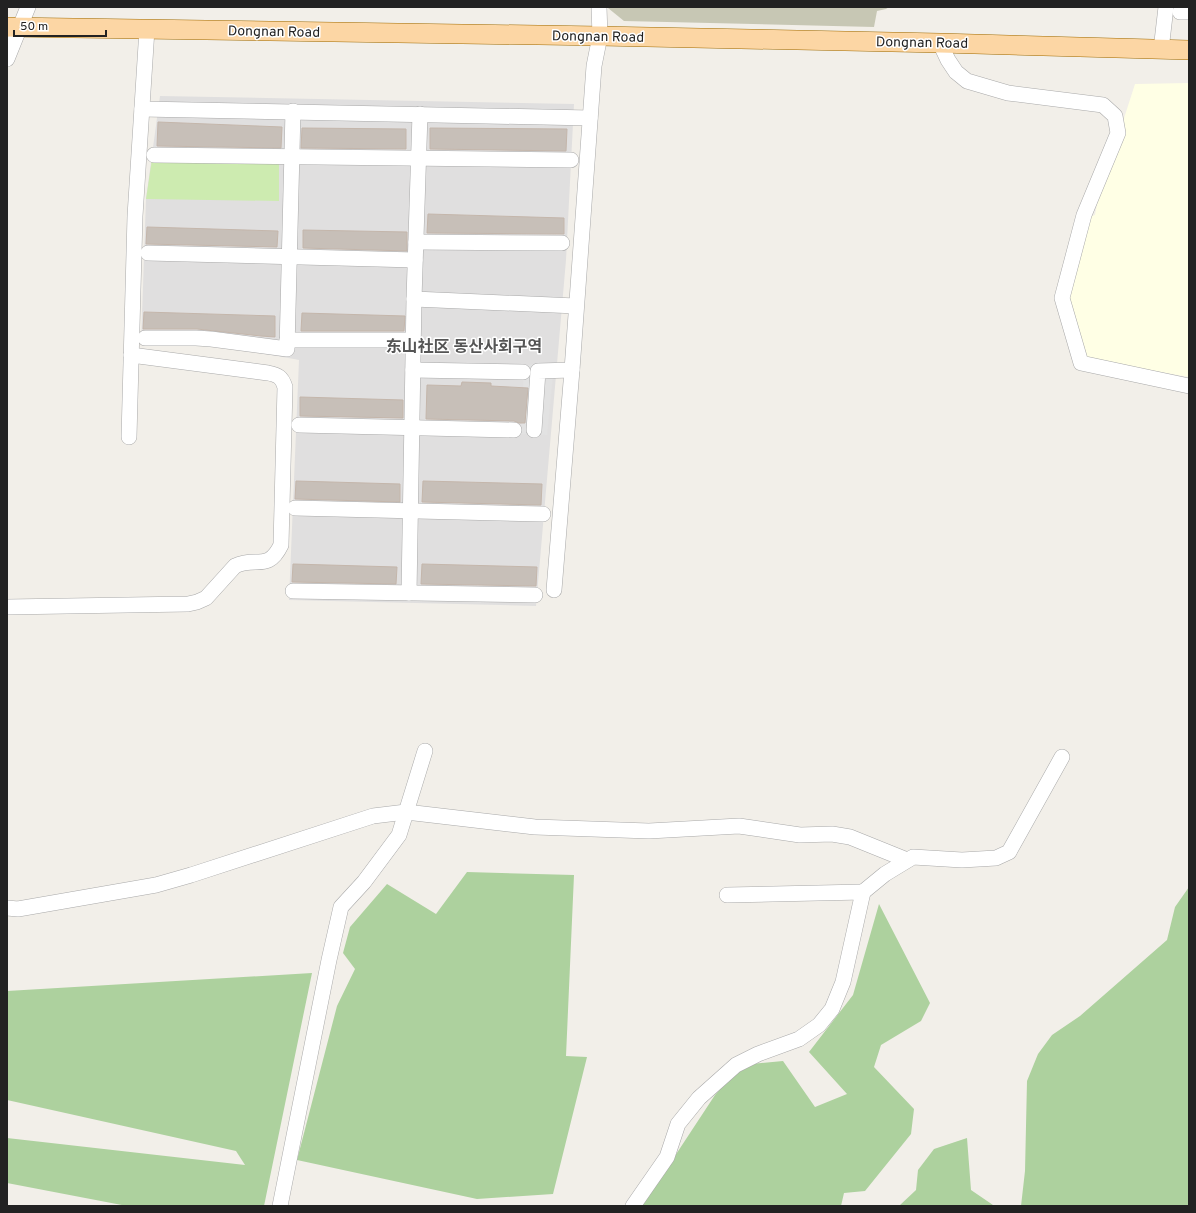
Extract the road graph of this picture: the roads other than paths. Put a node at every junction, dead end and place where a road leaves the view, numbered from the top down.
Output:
1 (28, 7) edge
2 (599, 7) edge
3 (1166, 7) edge
4 (14, 27) edge
5 (147, 29) junction
6 (600, 36) junction
7 (940, 43) junction
8 (1161, 50) junction
9 (1189, 50) edge
10 (7, 59) edge
11 (142, 109) junction
12 (294, 111) junction
13 (420, 114) junction
14 (590, 118) junction
15 (154, 155) dead end
16 (292, 157) junction
17 (418, 158) junction
18 (570, 160) dead end
19 (416, 242) junction
20 (562, 243) dead end
21 (148, 253) dead end
22 (290, 257) junction
23 (415, 260) junction
24 (414, 299) junction
25 (576, 306) junction
26 (145, 338) dead end
27 (287, 340) junction
28 (413, 340) junction
29 (131, 355) junction
30 (413, 370) junction
31 (572, 370) junction
32 (523, 372) dead end
33 (1189, 386) edge
34 (299, 425) dead end
35 (412, 428) junction
36 (514, 430) dead end
37 (534, 430) dead end
38 (129, 437) dead end
39 (296, 508) dead end
40 (410, 510) junction
41 (543, 514) dead end
42 (554, 590) dead end
43 (293, 591) dead end
44 (409, 593) junction
45 (535, 595) dead end
46 (7, 606) edge
47 (425, 751) dead end
48 (1062, 757) dead end
49 (406, 812) junction
50 (907, 860) junction
51 (863, 892) junction
52 (728, 895) dead end
53 (7, 908) edge
54 (280, 1206) edge
55 (633, 1206) edge

1 - 4 street
2 - 6 street
3 - 8 street
4 - 5 main road, Dongnan Road
4 - 10 street
5 - 6 main road, Dongnan Road
5 - 11 street
6 - 7 main road, Dongnan Road
6 - 14 street
7 - 8 main road, Dongnan Road
7 - 33 street
8 - 9 main road, Dongnan Road
11 - 12 street
11 - 29 street
12 - 13 street
12 - 16 street
13 - 14 street
13 - 17 street
14 - 25 street
15 - 16 street
16 - 17 street
16 - 22 street
17 - 18 street
17 - 19 street
19 - 20 street
19 - 23 street
21 - 22 street
22 - 23 street
22 - 27 street
23 - 24 street
24 - 25 street
24 - 28 street
25 - 31 street
26 - 27 street
27 - 28 street
28 - 30 street
29 - 38 street
29 - 46 street
30 - 32 street
30 - 35 street
31 - 37 street
31 - 42 street
34 - 35 street
35 - 36 street
35 - 40 street
39 - 40 street
40 - 41 street
40 - 44 street
43 - 44 street
44 - 45 street
47 - 49 street
48 - 50 street
49 - 50 street
49 - 53 street
49 - 54 street
50 - 51 street
51 - 52 street
51 - 55 street

